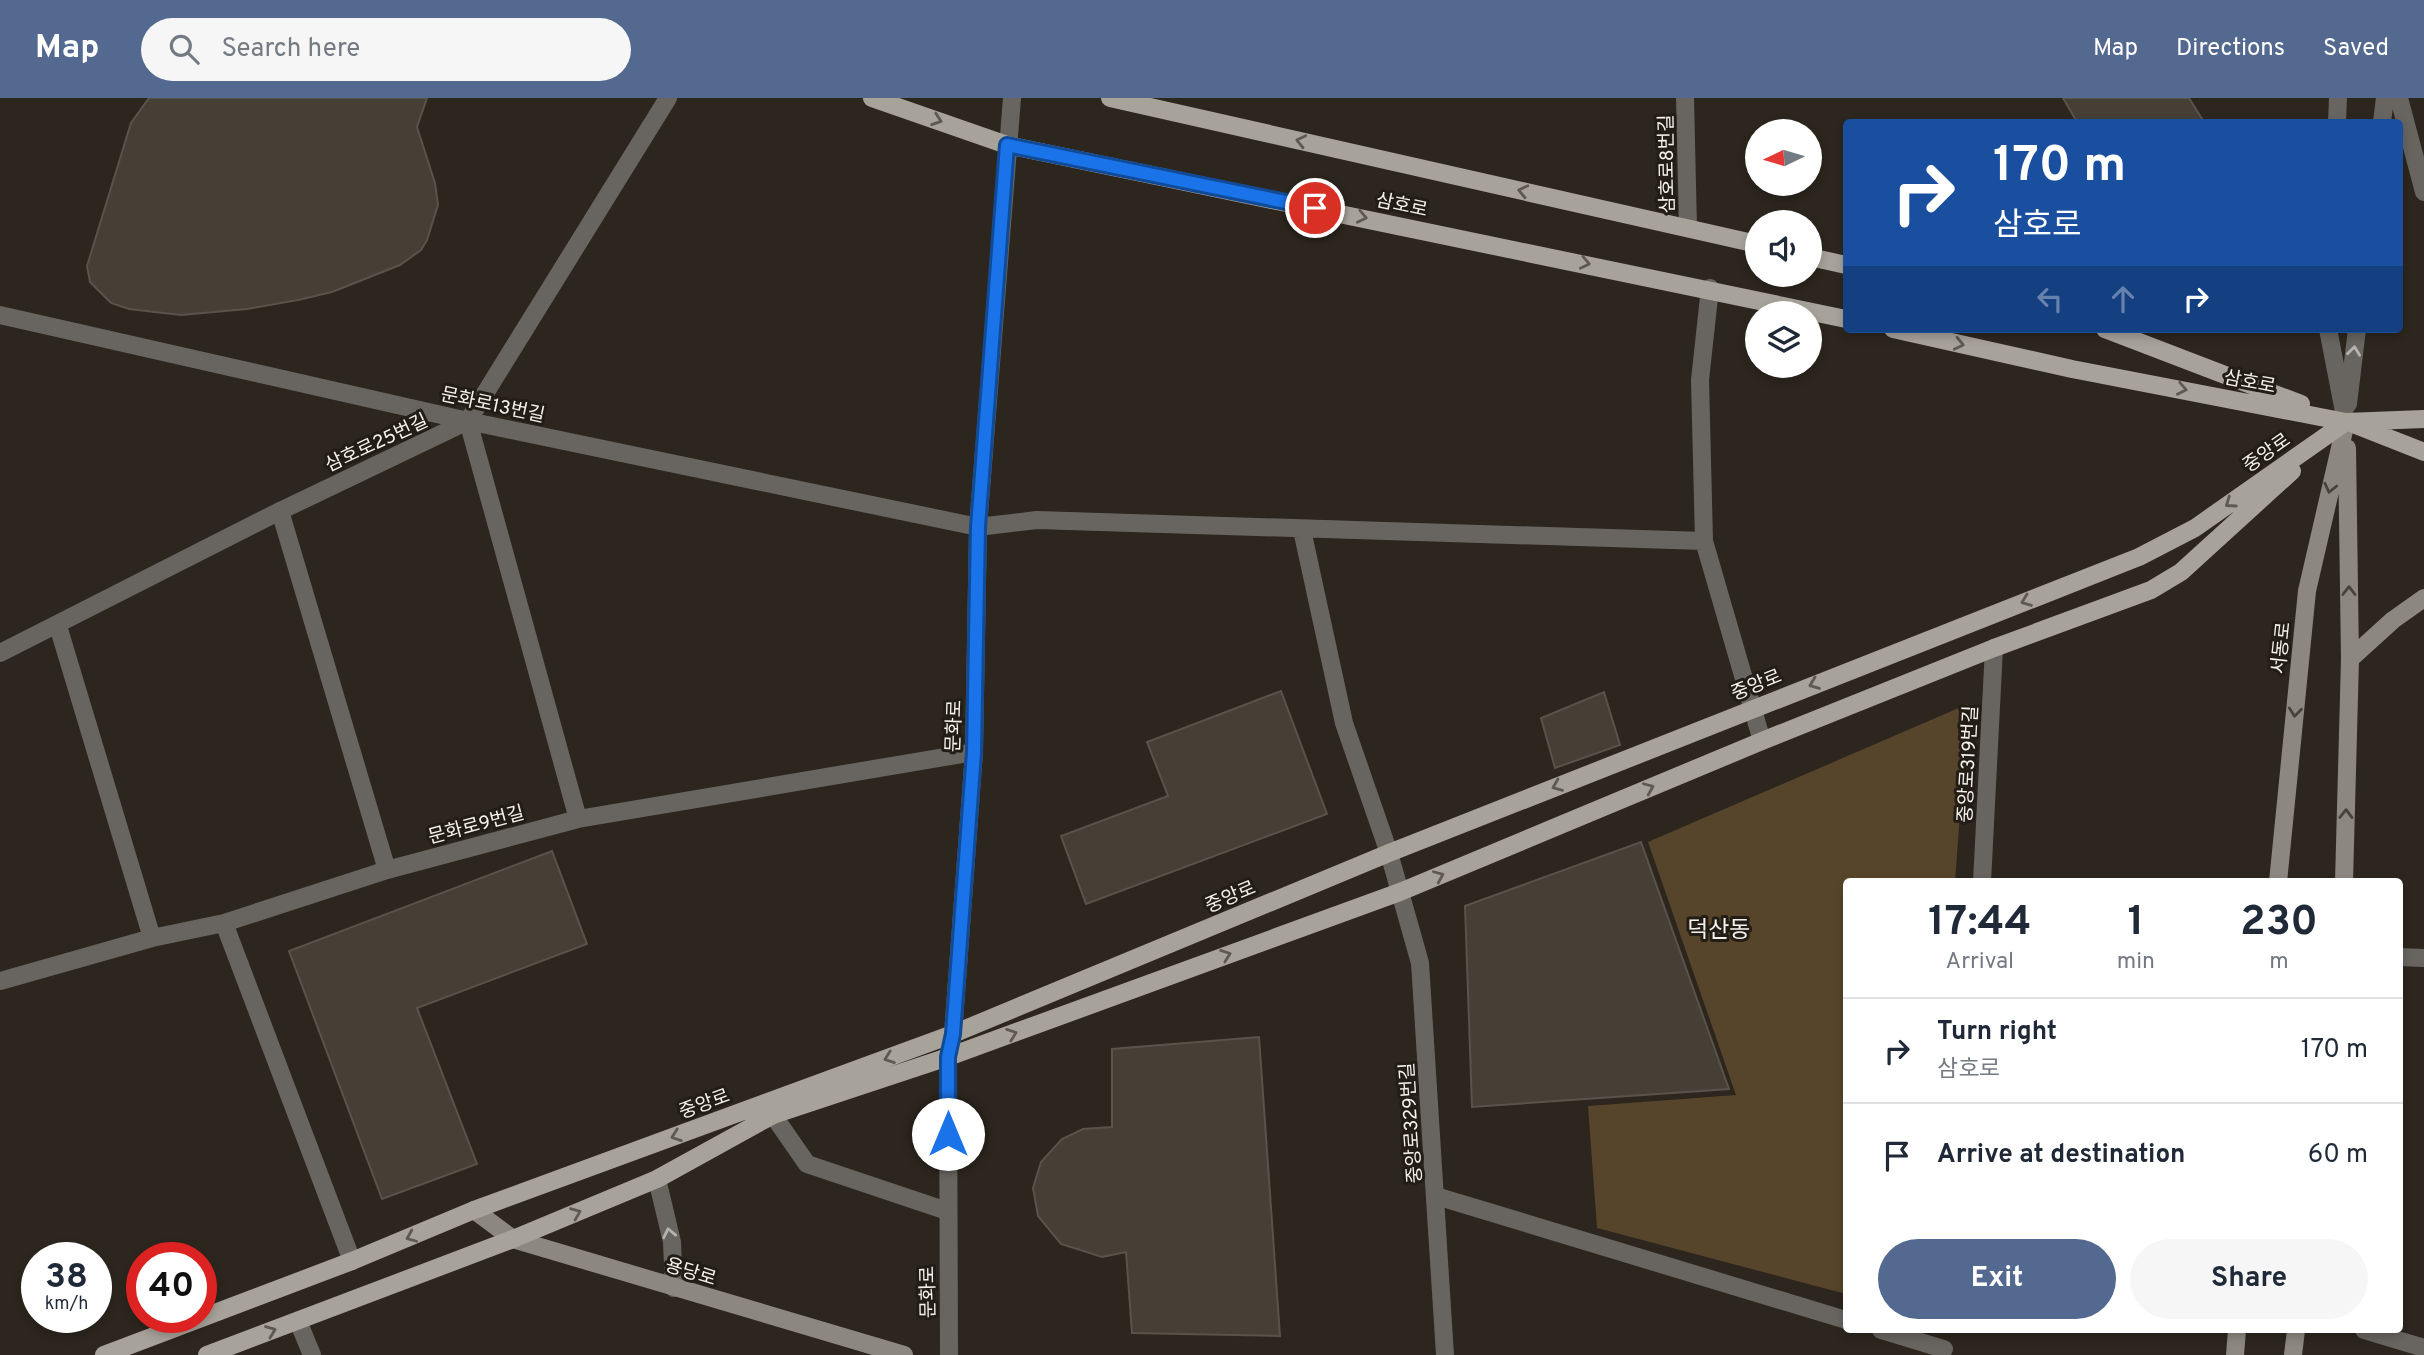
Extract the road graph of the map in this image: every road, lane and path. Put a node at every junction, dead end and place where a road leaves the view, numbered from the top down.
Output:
1 (668, 98) edge
2 (872, 98) edge
3 (1012, 98) edge
4 (1110, 98) edge
5 (1685, 98) edge
6 (2338, 98) edge
7 (2385, 98) edge
8 (2399, 98) edge
9 (2337, 119) edge
10 (2382, 119) edge
11 (1007, 145) junction
12 (2424, 192) edge
13 (1688, 228) junction
14 (1745, 241) edge
15 (1822, 260) edge
16 (1843, 264) edge
17 (1710, 288) junction
18 (0, 315) edge
19 (1843, 318) edge
20 (1911, 333) edge
21 (2115, 333) edge
22 (2329, 333) edge
23 (2357, 333) edge
24 (2424, 419) edge
25 (468, 421) junction
26 (2346, 422) junction
27 (2424, 452) edge
28 (280, 511) junction
29 (978, 527) junction
30 (1302, 530) junction
31 (1704, 541) junction
32 (2424, 598) edge
33 (58, 626) junction
34 (1994, 648) junction
35 (0, 653) edge
36 (2350, 659) junction
37 (1753, 708) junction
38 (1762, 741) junction
39 (974, 752) junction
40 (578, 818) junction
41 (1389, 853) junction
42 (387, 870) junction
43 (1982, 878) edge
44 (2278, 878) edge
45 (2344, 878) edge
46 (1400, 892) junction
47 (224, 923) junction
48 (152, 938) junction
49 (2403, 957) edge
50 (2424, 958) edge
51 (0, 981) edge
52 (953, 1034) junction
53 (948, 1057) junction
54 (773, 1115) junction
55 (657, 1180) junction
56 (1436, 1196) junction
57 (474, 1210) junction
58 (947, 1212) junction
59 (513, 1239) junction
60 (352, 1261) junction
61 (674, 1288) junction
62 (1843, 1319) edge
63 (298, 1321) junction
64 (1889, 1333) edge
65 (1945, 1333) edge
66 (2237, 1333) edge
67 (2296, 1333) edge
68 (2374, 1333) edge
69 (2424, 1348) edge
70 (1943, 1352) edge
71 (104, 1355) edge
72 (207, 1355) edge
73 (312, 1355) edge
74 (904, 1355) edge
75 (949, 1355) edge
76 (1445, 1355) edge
77 (2235, 1355) edge
78 (2293, 1355) edge

1 - 25 street
2 -> 11 main road, 삼호로
3 - 11 street, 문화로
13 -> 4 main road, 삼호로
5 - 13 street, 삼호로8번길
6 - 9 street
7 - 10 street
8 - 12 street
11 -> 17 main road, 삼호로
11 - 29 street, 문화로
13 - 14 main road, 삼호로
15 - 16 main road
17 - 19 main road, 삼호로
17 - 31 street
18 - 25 street, 문화로13번길
20 -> 26 main road, 삼호로
21 - 26 main road, 삼호로
22 - 26 street, 서동로
26 -> 23 street, 서동로
24 - 26 main road
25 - 28 street, 삼호로25번길
25 - 29 street, 문화로13번길
25 - 40 street
26 - 27 main road
26 - 34 main road, 중앙로
36 -> 26 main road, 서동로
26 -> 37 main road, 중앙로
26 -> 44 main road, 서동로
28 - 33 street, 삼호로25번길
28 - 42 street
29 - 30 street, 문화로13번길
29 - 39 street, 문화로
30 - 31 street, 문화로13번길
30 - 41 street, 중앙로329번길
31 - 37 street
32 - 36 main road
33 - 35 street, 삼호로25번길
33 - 48 street
34 - 38 main road, 중앙로
34 - 43 street, 중앙로319번길
45 -> 36 main road, 서동로
37 - 38 street
37 -> 41 main road, 중앙로
46 -> 38 main road, 중앙로
39 - 40 street, 문화로9번길
39 - 52 street, 문화로
40 - 42 street, 문화로9번길
41 - 46 street, 중앙로329번길
41 - 52 main road, 중앙로
42 - 47 street, 문화로9번길
53 -> 46 main road, 중앙로
46 - 56 street, 중앙로329번길
47 - 48 street, 문화로9번길
47 - 60 street
48 - 51 street, 문화로9번길
49 - 50 street
52 - 53 street, 문화로
52 -> 57 main road, 중앙로
53 - 54 main road, 중앙로
53 - 58 street, 문화로
54 - 55 main road, 중앙로
54 - 58 street
59 -> 55 main road, 중앙로
61 -> 55 street
56 - 62 street
56 - 76 street, 중앙로329번길
57 - 59 main road, 용당로
57 -> 60 main road, 중앙로
58 - 75 street, 문화로
59 - 61 main road, 용당로
59 - 63 main road, 중앙로
60 - 71 main road, 중앙로
61 - 74 main road, 용당로
72 -> 63 main road, 중앙로
63 - 73 street
64 - 70 street
65 - 70 street
66 - 77 main road
67 - 78 main road
68 - 69 street

